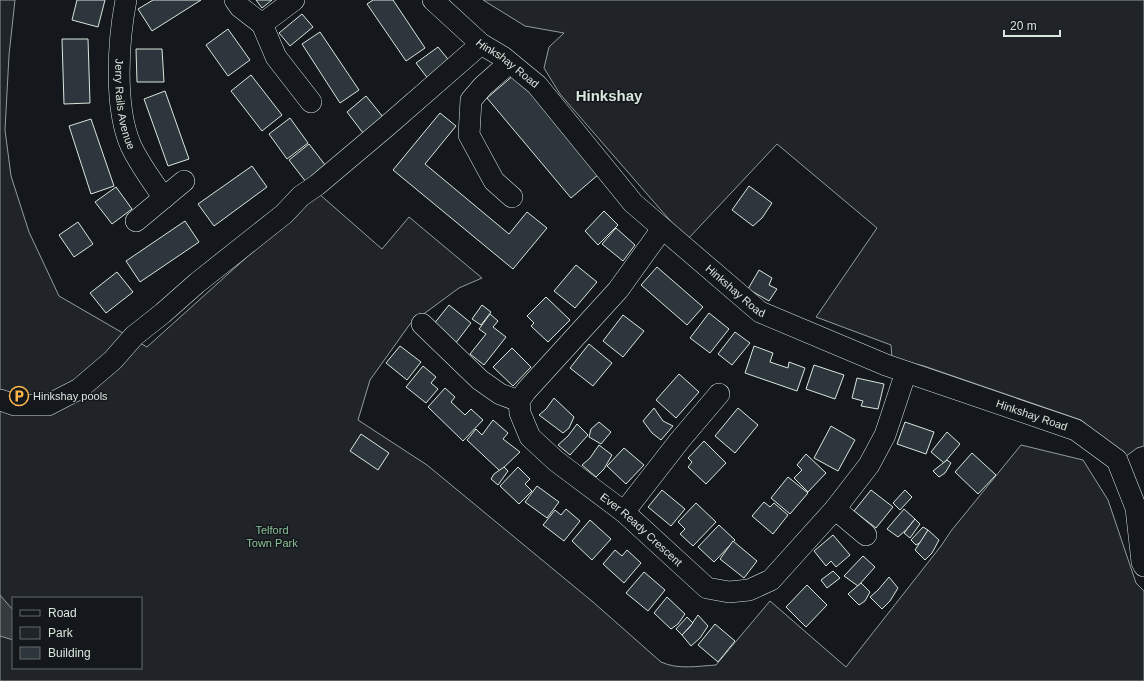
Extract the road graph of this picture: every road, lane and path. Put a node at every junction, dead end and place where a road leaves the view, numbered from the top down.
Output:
1 (126, 0) edge
2 (235, 0) edge
3 (294, 0) edge
4 (433, 0) edge
5 (262, 24) junction
6 (481, 44) junction
7 (509, 62) junction
8 (311, 102) dead end
9 (184, 181) dead end
10 (512, 197) dead end
11 (164, 198) junction
12 (136, 221) dead end
13 (662, 229) junction
14 (422, 324) dead end
15 (906, 372) junction
16 (719, 394) dead end
17 (0, 400) edge
18 (519, 401) junction
19 (835, 509) junction
20 (624, 512) junction
21 (866, 535) dead end
22 (1144, 566) edge

1 - 11 street, Jerry Rails Avenue
2 - 5 street
3 - 5 street
4 - 6 street, Hinkshay Road
5 - 8 street
6 - 7 street, Hinkshay Road
6 - 17 street
7 - 10 street
7 - 13 street, Hinkshay Road
9 - 11 street
11 - 12 street
13 - 15 street, Hinkshay Road
13 - 18 street
14 - 18 street
15 - 19 street, Ever Ready Crescent
15 - 22 street, Hinkshay Road
16 - 20 street
18 - 20 street, Ever Ready Crescent
19 - 20 street, Ever Ready Crescent
19 - 21 street

